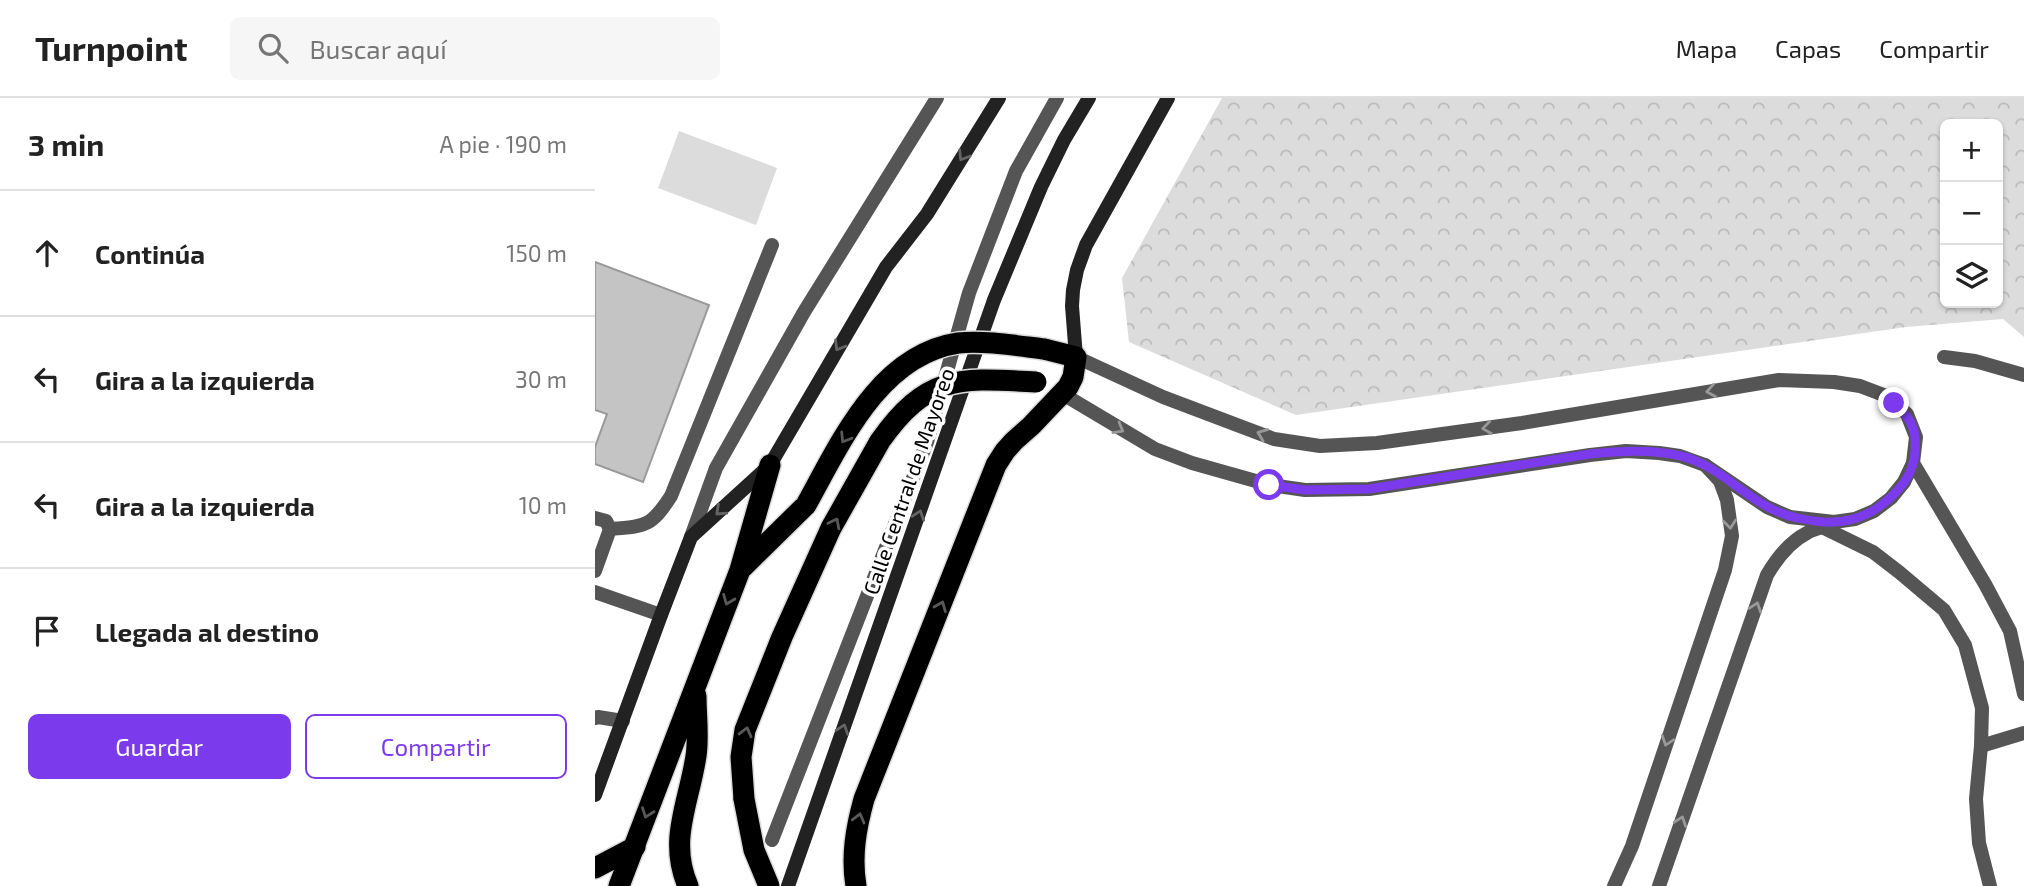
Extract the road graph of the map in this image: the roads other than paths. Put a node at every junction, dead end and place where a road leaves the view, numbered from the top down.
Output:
1 (937, 98) edge
2 (999, 98) edge
3 (1057, 98) edge
4 (1089, 98) edge
5 (1168, 98) edge
6 (772, 246) dead end
7 (1076, 357) junction
8 (1944, 357) dead end
9 (2024, 375) edge
10 (1061, 393) junction
11 (1913, 463) junction
12 (770, 465) junction
13 (1705, 465) junction
14 (595, 518) edge
15 (1828, 525) junction
16 (610, 529) junction
17 (691, 537) junction
18 (740, 570) junction
19 (595, 571) edge
20 (595, 592) edge
21 (661, 615) junction
22 (696, 682) junction
23 (2024, 694) edge
24 (595, 718) edge
25 (623, 721) junction
26 (2024, 733) edge
27 (1981, 746) junction
28 (595, 795) edge
29 (772, 840) dead end
30 (635, 847) junction
31 (595, 868) edge
32 (619, 886) edge
33 (688, 886) edge
34 (769, 886) edge
35 (788, 886) edge
36 (856, 886) edge
37 (1614, 886) edge
38 (1659, 886) edge
39 (1990, 886) edge

1 - 17 street
2 -> 12 main road
3 - 29 street
35 -> 4 main road, Calle Central de Mayoreo
5 - 7 main road
6 - 16 street
7 - 10 highway
11 -> 7 street
7 -> 18 highway, bridge
8 - 9 street
10 -> 13 street
34 -> 10 highway, bridge
36 -> 10 highway
11 - 15 street
11 - 23 street
12 -> 17 main road
12 - 18 highway
13 - 15 street
13 -> 37 street
14 - 16 street
15 - 27 street
38 -> 15 street
16 - 19 street
17 - 21 main road
18 -> 22 highway
20 - 21 street
21 - 25 main road
22 -> 30 highway
22 - 33 highway
24 - 25 street
25 - 28 main road
26 - 27 street
27 - 39 street
30 - 31 highway
30 - 32 highway

